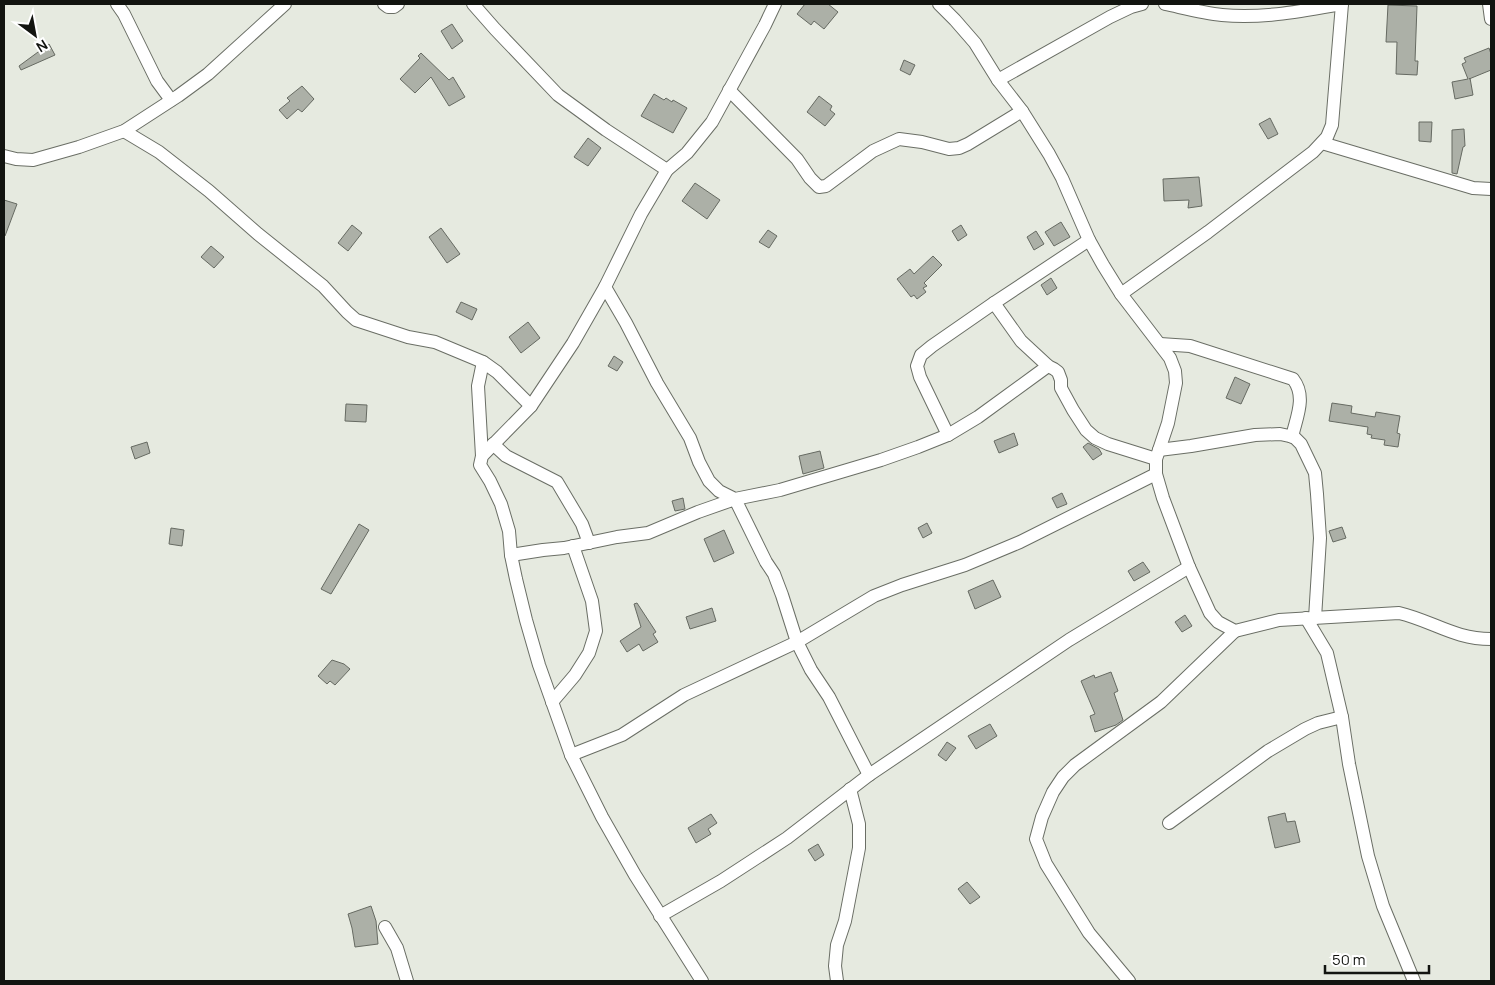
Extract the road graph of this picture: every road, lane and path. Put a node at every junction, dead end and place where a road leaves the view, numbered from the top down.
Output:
1 (117, 4) edge
2 (285, 4) edge
3 (384, 4) edge
4 (398, 4) edge
5 (473, 4) edge
6 (775, 4) edge
7 (939, 4) edge
8 (1140, 4) edge
9 (1165, 4) edge
10 (1342, 4) edge
11 (1489, 4) edge
12 (1491, 19) edge
13 (998, 80) junction
14 (730, 90) junction
15 (171, 100) junction
16 (1022, 112) junction
17 (124, 131) junction
18 (1322, 142) junction
19 (4, 156) edge
20 (667, 170) junction
21 (1491, 189) edge
22 (1089, 240) junction
23 (605, 287) junction
24 (1121, 294) junction
25 (994, 303) junction
26 (1160, 344) junction
27 (483, 362) junction
28 (1048, 366) junction
29 (531, 406) junction
30 (948, 435) junction
31 (1292, 437) junction
32 (493, 444) junction
33 (1158, 455) junction
34 (482, 456) junction
35 (1156, 474) junction
36 (735, 499) junction
37 (589, 543) junction
38 (574, 546) junction
39 (511, 555) junction
40 (1189, 567) junction
41 (1311, 618) junction
42 (1235, 631) junction
43 (1491, 639) edge
44 (797, 642) junction
45 (552, 702) junction
46 (1342, 717) junction
47 (571, 755) junction
48 (869, 774) junction
49 (850, 789) junction
50 (1169, 823) dead end
51 (660, 916) junction
52 (384, 927) dead end
53 (408, 981) edge
54 (702, 981) edge
55 (837, 981) edge
56 (1129, 981) edge
57 (1414, 981) edge

1 - 15 street
2 - 15 street
3 - 4 street
5 - 20 street
6 - 14 street
7 - 13 street
8 - 13 street
9 - 10 street
10 - 18 street
11 - 12 street
13 - 16 street
14 - 16 street
14 - 20 street
15 - 17 street
16 - 22 street
17 - 19 street
17 - 27 street
18 - 21 street
18 - 24 street
20 - 23 street
22 - 24 street
22 - 25 street
23 - 29 street
23 - 36 street
24 - 26 street
25 - 28 street
25 - 30 street
26 - 31 street
26 - 33 street
27 - 29 street
27 - 34 street
28 - 30 street
28 - 33 street
29 - 32 street
30 - 36 street
31 - 33 street
31 - 41 street
32 - 34 street
32 - 37 street
33 - 35 street
34 - 39 street
35 - 40 street
35 - 44 street
36 - 37 street
36 - 44 street
37 - 38 street
38 - 39 street
38 - 45 street
39 - 45 street
40 - 42 street
40 - 48 street
41 - 42 street
41 - 43 street
41 - 46 street
42 - 56 street
44 - 47 street
44 - 48 street
45 - 47 street
46 - 50 street
46 - 57 street
47 - 51 street
48 - 49 street
49 - 51 street
49 - 55 street
51 - 54 street
52 - 53 street

